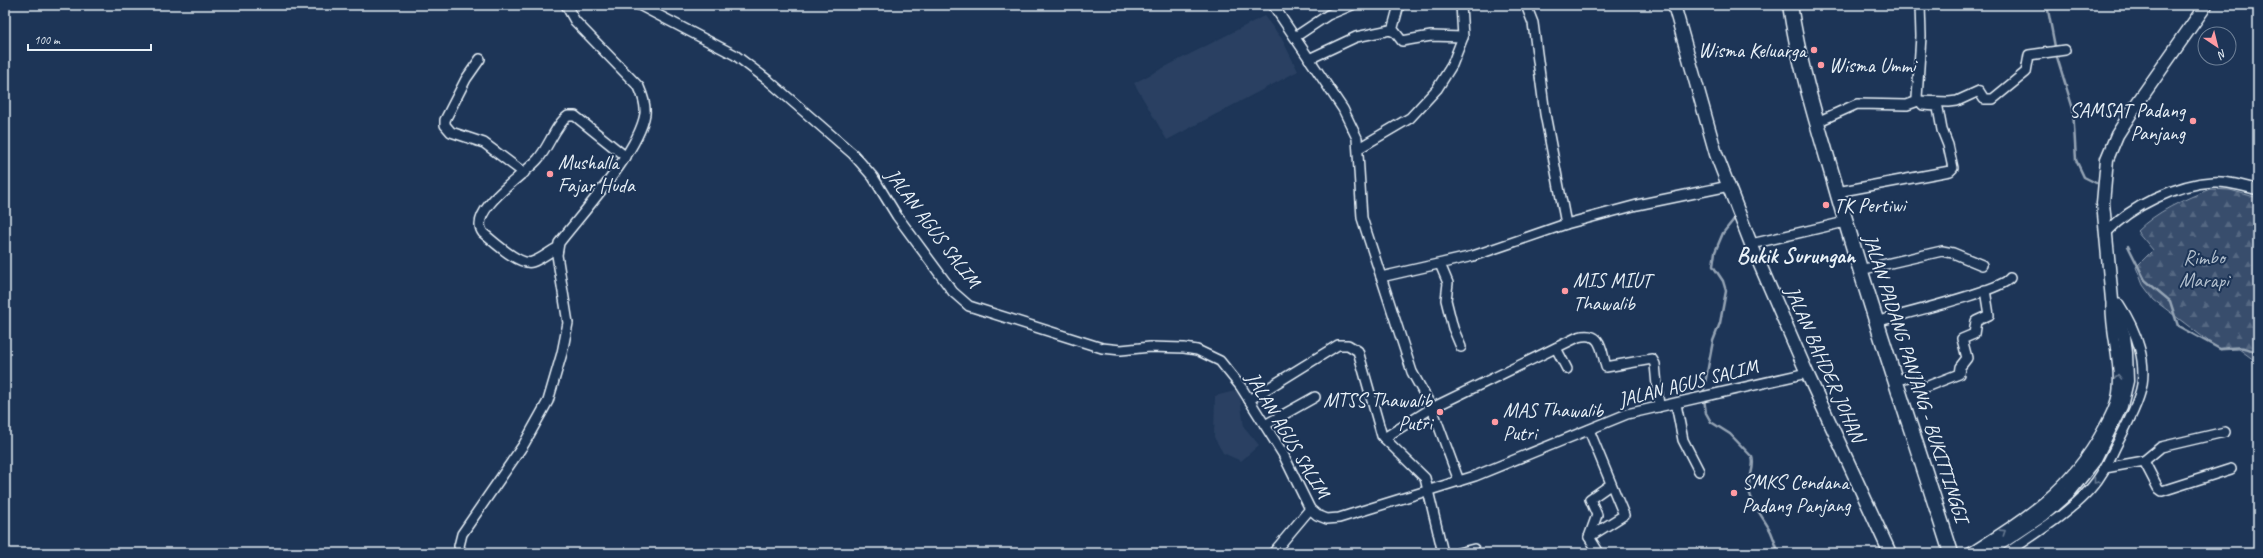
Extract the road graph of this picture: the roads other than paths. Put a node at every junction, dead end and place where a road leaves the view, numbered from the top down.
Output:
1 (566, 5) edge
2 (640, 5) edge
3 (1273, 5) edge
4 (1352, 5) edge
5 (1399, 5) edge
6 (1461, 5) edge
7 (1526, 5) edge
8 (1674, 5) edge
9 (1790, 5) edge
10 (1920, 5) edge
11 (2206, 5) edge
12 (1392, 31) junction
13 (1295, 37) junction
14 (1463, 37) junction
15 (2065, 50) dead end
16 (480, 59) dead end
17 (1310, 59) junction
18 (1918, 101) junction
19 (1817, 122) junction
20 (1359, 148) junction
21 (626, 157) junction
22 (524, 173) junction
23 (1729, 186) junction
24 (2258, 190) edge
25 (1837, 192) junction
26 (1845, 222) junction
27 (1566, 224) junction
28 (2107, 232) junction
29 (1751, 244) junction
30 (557, 248) junction
31 (1440, 264) junction
32 (1982, 265) dead end
33 (1860, 270) junction
34 (1381, 277) junction
35 (2010, 278) dead end
36 (1985, 290) junction
37 (2114, 298) junction
38 (1876, 322) junction
39 (2127, 335) junction
40 (1461, 347) dead end
41 (1556, 348) junction
42 (1567, 369) dead end
43 (1807, 373) junction
44 (1896, 381) junction
45 (1315, 397) dead end
46 (1249, 400) junction
47 (1676, 404) junction
48 (1659, 407) junction
49 (1432, 408) junction
50 (1265, 425) junction
51 (1590, 430) junction
52 (2225, 432) dead end
53 (1384, 438) junction
54 (2144, 461) junction
55 (2105, 468) junction
56 (2232, 469) dead end
57 (1699, 471) dead end
58 (1459, 481) junction
59 (1610, 485) junction
60 (1429, 492) junction
61 (1310, 509) junction
62 (1589, 537) junction
63 (1474, 549) dead end
64 (461, 553) edge
65 (1273, 553) edge
66 (1443, 553) edge
67 (1458, 553) edge
68 (1599, 553) edge
69 (1890, 553) edge
70 (1951, 553) edge
71 (1970, 553) edge
72 (1986, 553) edge
73 (1996, 553) edge
74 (2007, 553) edge

1 - 21 street
2 - 46 street, JALAN AGUS SALIM
3 - 13 street
4 - 13 street
5 - 12 street
6 - 14 street
7 - 27 street
8 - 23 main road, JALAN BAHDER JOHAN
9 - 19 highway, JALAN PADANG PANJANG - BUKITTINGGI
10 - 18 street
11 - 28 main road
12 - 14 street
12 - 17 street
13 - 17 street
14 - 20 street
15 - 18 street
16 - 22 street
17 - 20 street
18 - 19 street
18 - 25 street
19 - 25 highway, JALAN PADANG PANJANG - BUKITTINGGI
20 - 34 street
21 - 22 street
21 - 30 street
22 - 30 street
23 - 27 street
23 - 29 main road, JALAN BAHDER JOHAN
24 - 28 street
25 - 26 highway, JALAN PADANG PANJANG - BUKITTINGGI
26 - 29 street
26 - 33 highway, JALAN PADANG PANJANG - BUKITTINGGI
27 - 31 street
28 - 37 main road
29 - 43 main road, JALAN BAHDER JOHAN
30 - 64 street
31 - 34 street
31 - 40 street
32 - 33 street
33 - 38 highway, JALAN PADANG PANJANG - BUKITTINGGI
34 - 49 street
35 - 36 street
36 - 38 street
36 - 44 street
37 - 39 main road
37 - 55 street
71 -> 37 street
38 - 44 highway, JALAN PADANG PANJANG - BUKITTINGGI
39 - 72 main road
39 - 73 main road
41 - 42 street
41 - 48 street
41 - 49 street
43 - 47 street, JALAN AGUS SALIM
43 - 69 main road, JALAN BAHDER JOHAN
44 - 70 highway, JALAN PADANG PANJANG - BUKITTINGGI
45 - 50 street
46 - 50 street, JALAN AGUS SALIM
46 - 53 street
47 - 48 street, JALAN AGUS SALIM
47 - 57 street
48 - 51 street, JALAN AGUS SALIM
49 - 53 street
49 - 58 street
50 - 61 street, JALAN AGUS SALIM
51 - 58 street, JALAN AGUS SALIM
51 - 59 street
52 - 54 street
53 - 60 street
54 - 55 street
54 - 56 street
55 -> 74 street
58 - 60 street, JALAN AGUS SALIM
59 - 62 street
59 - 62 street
60 - 61 street, JALAN AGUS SALIM
60 - 66 street
61 - 65 street
62 - 68 street
63 - 67 street

